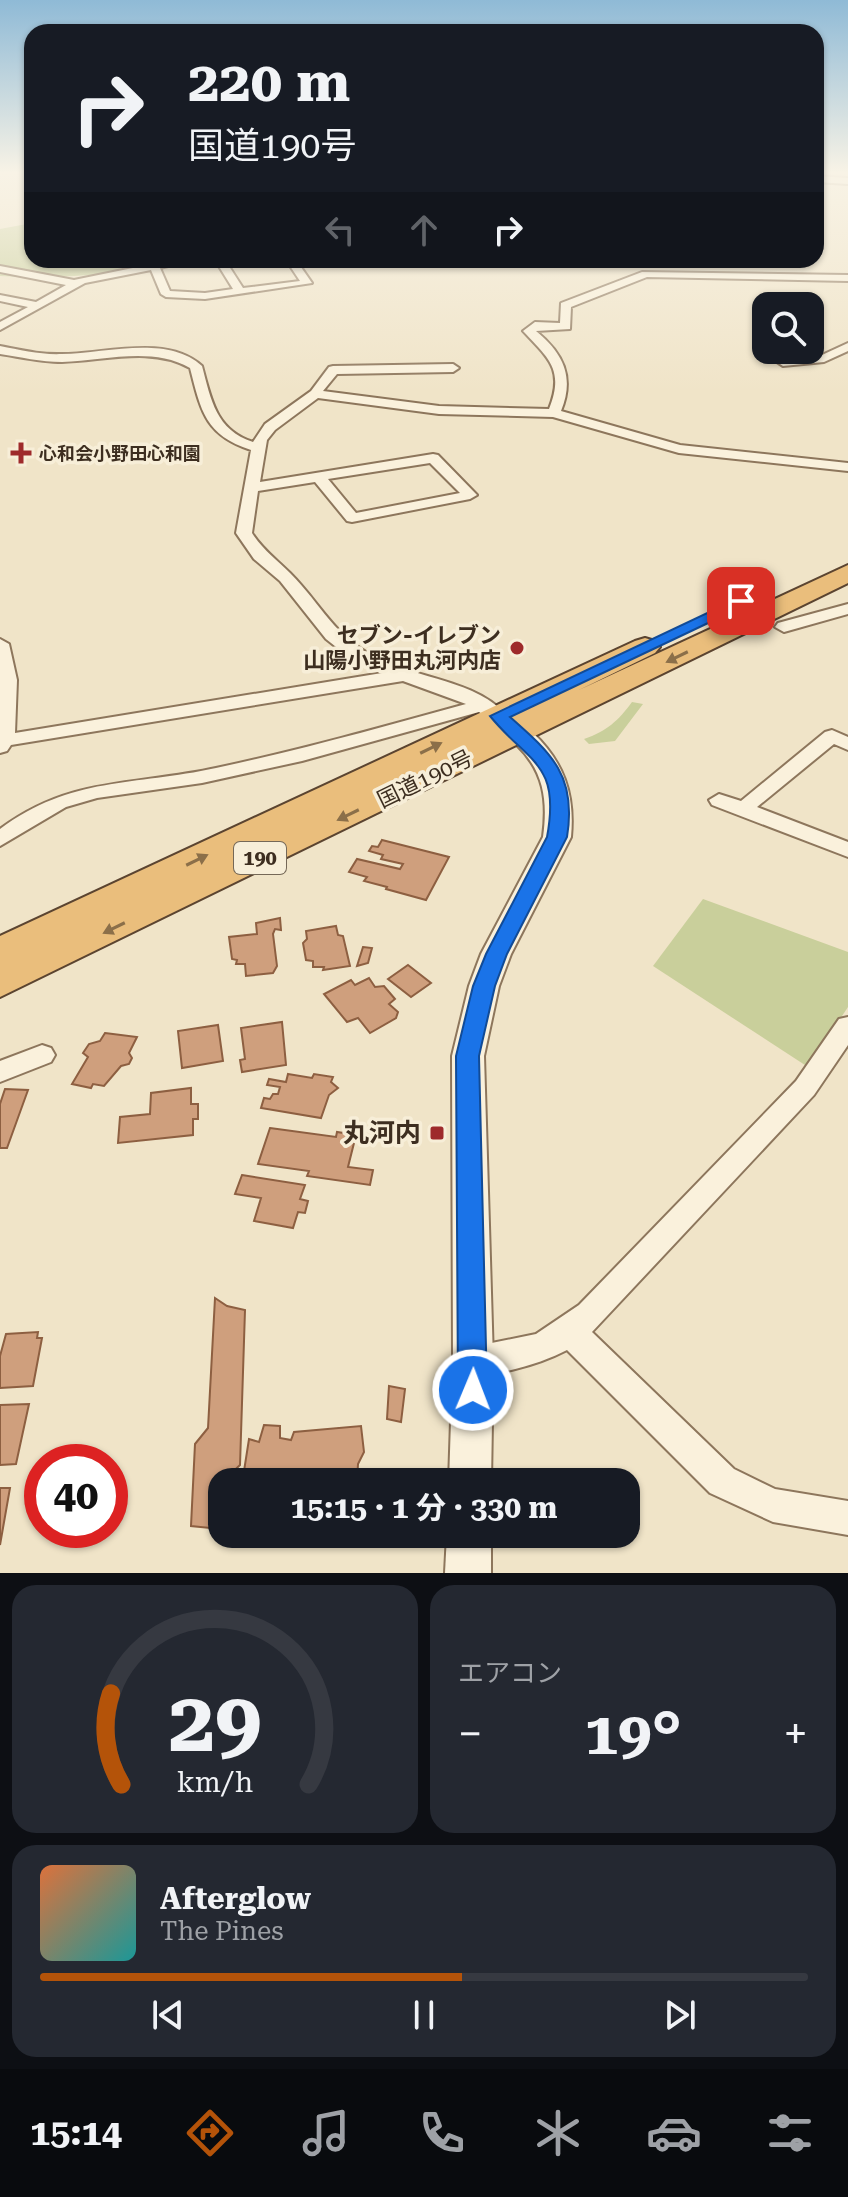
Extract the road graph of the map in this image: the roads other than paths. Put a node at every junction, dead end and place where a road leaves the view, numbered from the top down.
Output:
1 (103, 268) edge
2 (143, 268) edge
3 (155, 268) edge
4 (225, 268) edge
5 (297, 268) edge
6 (0, 269) edge
7 (89, 278) junction
8 (848, 278) edge
9 (74, 283) junction
10 (240, 292) junction
11 (0, 298) edge
12 (37, 305) junction
13 (0, 327) edge
14 (848, 347) edge
15 (0, 350) edge
16 (824, 358) edge
17 (453, 368) dead end
18 (315, 394) junction
19 (554, 413) junction
20 (258, 448) junction
21 (848, 467) edge
22 (318, 476) junction
23 (250, 488) junction
24 (848, 551) edge
25 (848, 573) edge
26 (848, 609) edge
27 (784, 627) dead end
28 (0, 644) edge
29 (408, 675) junction
30 (500, 718) junction
31 (2, 744) edge
32 (848, 744) edge
33 (719, 800) dead end
34 (745, 810) junction
35 (0, 839) edge
36 (848, 850) edge
37 (0, 953) edge
38 (0, 982) edge
39 (848, 1026) edge
40 (42, 1055) dead end
41 (0, 1072) edge
42 (570, 1332) junction
43 (473, 1360) junction
44 (470, 1468) edge
45 (848, 1518) edge
46 (469, 1548) edge
47 (468, 1573) edge

1 - 7 street
2 - 7 street
3 - 10 street
4 - 10 street
5 - 10 street
6 - 9 street
7 - 9 street
8 - 19 street
9 - 12 street
11 - 12 street
12 - 13 street
14 - 16 street
15 - 20 street
17 - 18 street
18 - 19 street
18 - 20 street
19 - 21 street
20 - 23 street
22 - 22 street
22 - 23 street
23 - 29 street
24 - 30 highway, 国道190号 / 190
25 -> 30 highway, 国道190号 / 190
26 - 27 street
28 - 31 street
29 - 30 street
29 - 31 street
30 - 35 street
37 -> 30 highway, 国道190号 / 190
30 -> 38 highway, 国道190号 / 190
30 - 43 street
32 - 34 street
33 - 34 street
34 - 36 street
39 - 42 street
40 - 41 street
42 - 43 street
42 - 45 street
43 - 44 street
46 - 47 street

